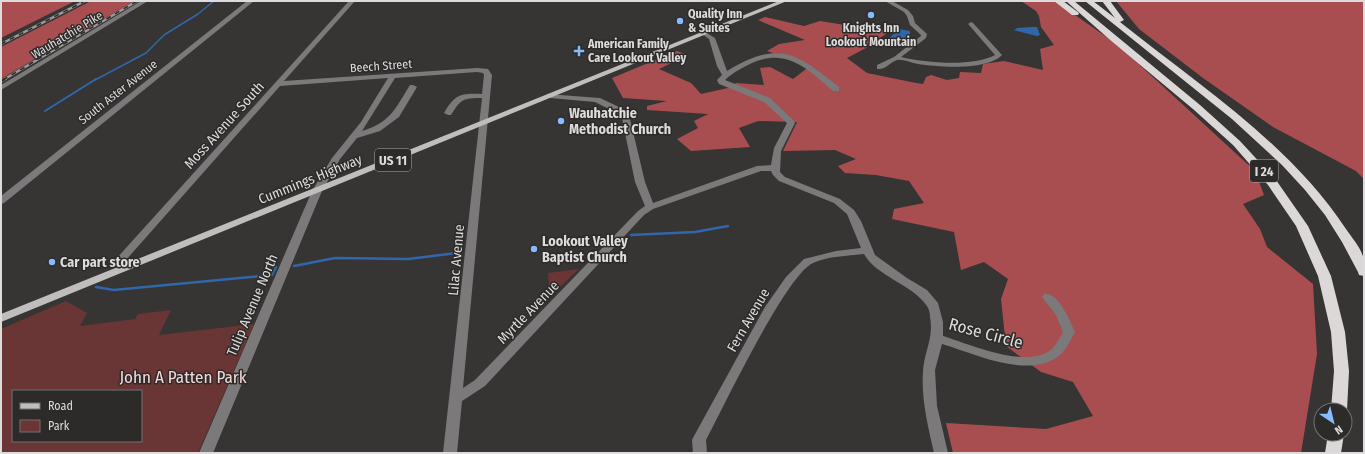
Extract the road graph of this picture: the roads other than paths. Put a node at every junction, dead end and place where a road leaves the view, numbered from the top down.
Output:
1 (145, 1) edge
2 (251, 1) edge
3 (352, 1) edge
4 (784, 1) edge
5 (888, 1) edge
6 (1058, 1) edge
7 (1070, 1) edge
8 (1089, 1) edge
9 (1106, 1) edge
10 (971, 24) dead end
11 (705, 34) junction
12 (1141, 43) junction
13 (1126, 48) junction
14 (896, 58) junction
15 (880, 67) dead end
16 (485, 71) joint
17 (726, 74) junction
18 (393, 76) junction
19 (278, 84) junction
20 (413, 87) dead end
21 (1, 88) edge
22 (836, 89) dead end
23 (486, 96) junction
24 (550, 96) junction
25 (448, 113) dead end
26 (483, 123) junction
27 (353, 136) junction
28 (776, 168) junction
29 (317, 191) junction
30 (1, 201) edge
31 (650, 207) junction
32 (867, 250) junction
33 (121, 269) junction
34 (1364, 272) edge
35 (1048, 297) dead end
36 (1, 318) edge
37 (936, 338) junction
38 (457, 398) junction
39 (1340, 402) edge
40 (1335, 442) edge
41 (206, 453) edge
42 (450, 453) edge
43 (700, 453) edge
44 (941, 453) edge
45 (1333, 453) edge

1 - 21 street, Wauhatchie Pike
2 - 30 street, South Aster Avenue
3 - 19 street, Moss Avenue South
4 - 11 main road, Cummings Highway / US 11
5 - 14 street
6 - 13 highway
7 - 13 highway, I 24
8 - 12 highway, I 24
9 - 12 highway
10 - 14 street
11 - 17 street
11 - 24 main road, Cummings Highway / US 11
12 - 34 highway, I 24
13 - 39 highway, I 24
14 - 15 street
16 - 18 street, Beech Street
16 - 23 street, Lilac Avenue
17 - 22 street
17 - 28 street
18 - 19 street, Beech Street
18 - 27 street, Tulip Avenue North
19 - 33 street, Moss Avenue South
20 - 27 street
23 - 25 street
23 - 26 street, Lilac Avenue
24 - 26 main road, Cummings Highway / US 11
24 - 31 street
26 - 29 main road, Cummings Highway / US 11
26 - 38 street, Lilac Avenue
27 - 29 street, Tulip Avenue North
28 - 31 street, Myrtle Avenue
28 - 32 street
29 - 33 main road, Cummings Highway / US 11
29 - 41 street, Tulip Avenue North
31 - 38 street, Myrtle Avenue
32 - 37 street
32 - 43 street, Fern Avenue
33 - 36 main road, Cummings Highway / US 11
35 - 37 street, Rose Circle
37 - 44 street
38 - 42 street, Lilac Avenue
40 - 45 highway

